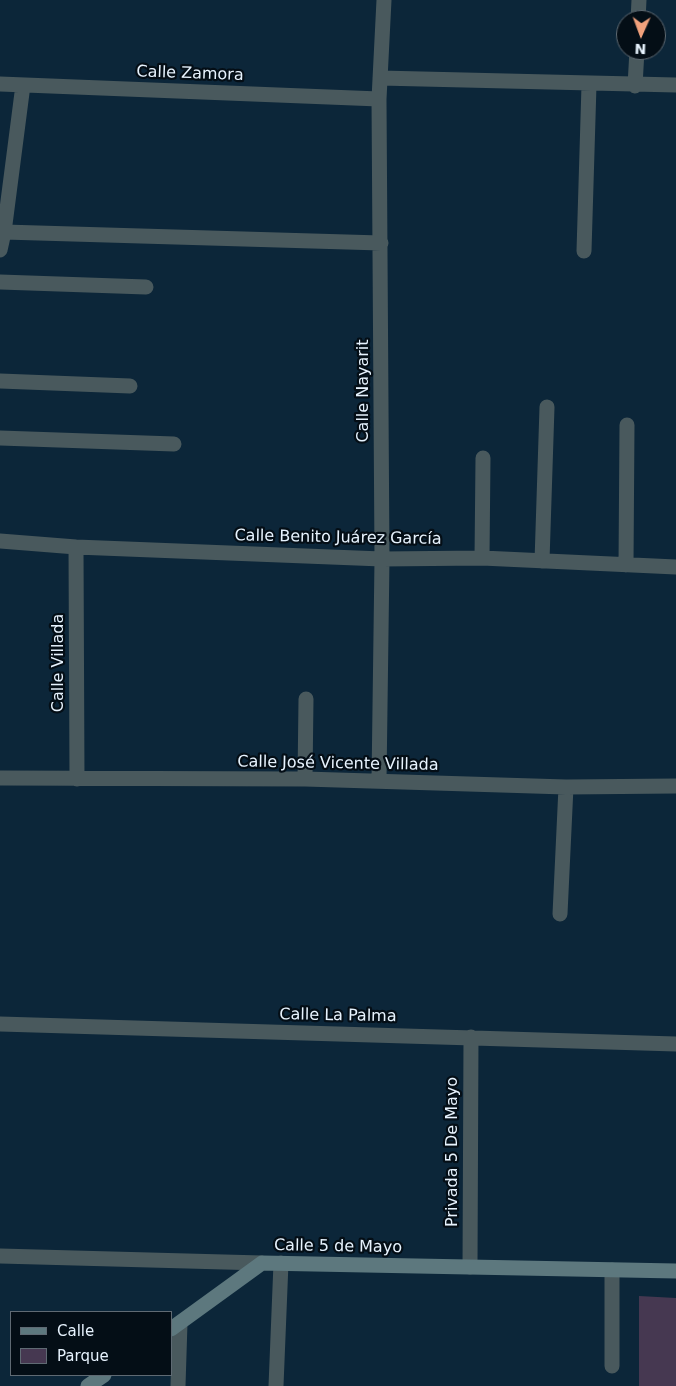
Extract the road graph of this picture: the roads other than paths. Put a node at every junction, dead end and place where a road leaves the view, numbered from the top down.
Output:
1 (384, 0) edge
2 (636, 60) edge
3 (380, 78) junction
4 (0, 84) edge
5 (23, 85) junction
6 (589, 85) junction
7 (635, 86) junction
8 (676, 86) edge
9 (379, 99) junction
10 (4, 232) junction
11 (381, 243) junction
12 (0, 250) edge
13 (584, 251) dead end
14 (0, 282) edge
15 (146, 287) dead end
16 (0, 380) edge
17 (130, 386) dead end
18 (547, 407) dead end
19 (627, 425) dead end
20 (0, 438) edge
21 (174, 444) dead end
22 (483, 458) dead end
23 (0, 541) edge
24 (76, 547) junction
25 (482, 558) junction
26 (382, 559) junction
27 (542, 561) junction
28 (626, 565) junction
29 (676, 567) edge
30 (306, 699) dead end
31 (0, 778) edge
32 (77, 779) junction
33 (305, 779) junction
34 (379, 781) junction
35 (566, 786) junction
36 (676, 786) edge
37 (560, 914) dead end
38 (0, 1024) edge
39 (471, 1037) junction
40 (676, 1044) edge
41 (0, 1256) edge
42 (262, 1262) junction
43 (281, 1263) junction
44 (470, 1267) junction
45 (612, 1270) junction
46 (676, 1271) edge
47 (176, 1326) edge
48 (612, 1366) dead end
49 (103, 1376) edge
50 (88, 1386) edge
51 (178, 1386) edge
52 (276, 1386) edge

1 - 3 street, Calle Nayarit
2 - 7 street
3 - 6 street
3 - 9 street, Calle Nayarit
4 - 5 street, Calle Zamora
5 - 9 street, Calle Zamora
5 - 10 street
6 - 7 street
6 - 13 street
7 - 8 street
9 - 11 street, Calle Nayarit
10 - 11 street
10 - 12 street
11 - 26 street, Calle Nayarit
14 - 15 street
16 - 17 street
18 - 27 street
19 - 28 street
20 - 21 street
22 - 25 street
23 - 24 street, Calle Benito Juárez García
24 - 26 street, Calle Benito Juárez García
24 - 32 street, Calle Villada
25 - 26 street, Calle Benito Juárez García
25 - 27 street, Calle Benito Juárez García
26 - 34 street, Calle Nayarit
27 - 28 street, Calle Benito Juárez García
28 - 29 street, Calle Benito Juárez García
30 - 33 street
31 - 32 street, Calle José Vicente Villada
32 - 33 street, Calle José Vicente Villada
33 - 34 street, Calle José Vicente Villada
34 - 35 street, Calle José Vicente Villada
35 - 36 street, Calle José Vicente Villada
35 - 37 street
38 - 39 street, Calle La Palma
39 - 40 street, Calle La Palma
39 - 44 street, Privada 5 De Mayo
41 - 42 street, Calle 5 de Mayo
42 - 43 main road, Calle 5 de Mayo
42 - 47 main road
43 - 44 main road, Calle 5 de Mayo
43 - 52 street
44 - 45 main road, Calle 5 de Mayo
45 - 46 main road, Calle 5 de Mayo
45 - 48 street
47 - 51 street
49 - 50 main road

